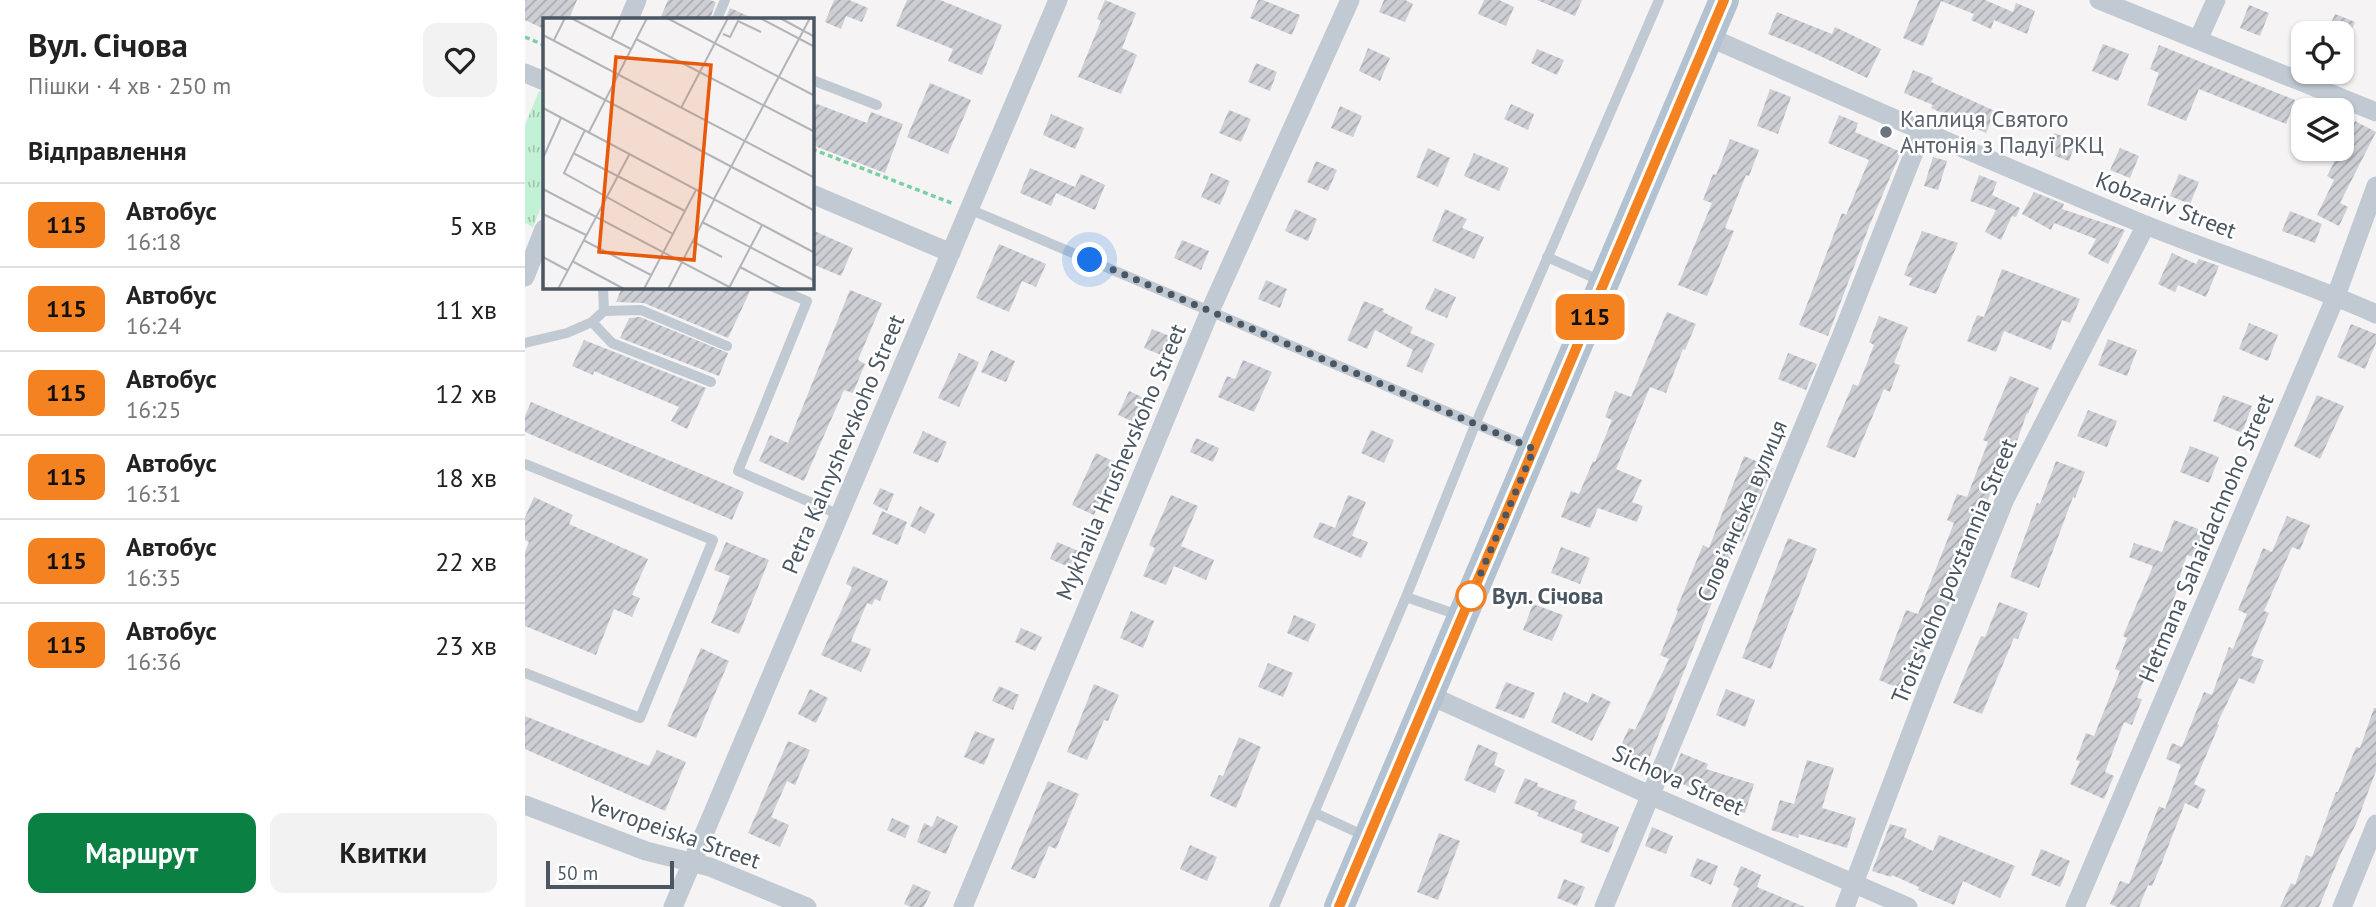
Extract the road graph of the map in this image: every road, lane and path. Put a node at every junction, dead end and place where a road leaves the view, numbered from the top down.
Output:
1 (637, 0) edge
2 (725, 0) edge
3 (1058, 0) edge
4 (1350, 0) edge
5 (1659, 0) edge
6 (1724, 0) edge
7 (2099, 0) edge
8 (2215, 0) edge
9 (629, 18) edge
10 (717, 18) edge
11 (525, 37) edge
12 (1709, 37) junction
13 (2198, 40) junction
14 (543, 45) edge
15 (525, 73) edge
16 (543, 81) edge
17 (814, 81) edge
18 (877, 105) dead end
19 (2376, 112) edge
20 (1922, 132) junction
21 (814, 150) edge
22 (2376, 186) edge
23 (814, 195) edge
24 (969, 209) junction
25 (2146, 225) junction
26 (542, 242) edge
27 (951, 253) junction
28 (1547, 257) junction
29 (525, 277) edge
30 (1605, 282) junction
31 (603, 289) edge
32 (778, 289) edge
33 (2336, 296) junction
34 (604, 311) junction
35 (1210, 311) junction
36 (2376, 314) edge
37 (593, 322) junction
38 (525, 343) edge
39 (727, 346) dead end
40 (711, 383) dead end
41 (1475, 425) junction
42 (1534, 449) junction
43 (525, 464) edge
44 (840, 515) junction
45 (1406, 597) junction
46 (1462, 617) junction
47 (525, 673) edge
48 (1429, 695) junction
49 (1652, 796) junction
50 (525, 804) edge
51 (1315, 813) junction
52 (2376, 824) edge
53 (1368, 838) junction
54 (692, 864) junction
55 (1855, 884) junction
56 (673, 907) edge
57 (807, 907) edge
58 (963, 907) edge
59 (1275, 907) edge
60 (1339, 907) edge
61 (1604, 907) edge
62 (1845, 907) edge
63 (1908, 907) edge
64 (2075, 907) edge
65 (2342, 907) edge

1 - 9 street
2 - 10 lane
3 - 24 street, Petra Kalnyshevskoho Street
4 - 35 street, Mykhaila Hrushevskoho Street
5 - 28 lane
6 - 12 main road
7 - 13 street
8 - 13 street
11 - 14 path
12 - 20 street, Kobzariv Street
12 - 30 main road
13 - 19 street
15 - 16 street
17 - 18 lane
20 - 25 street, Kobzariv Street
20 - 49 street, Словʼянська вулиця
21 - 24 path
22 - 33 street, Hetmana Sahaidachnoho Street
23 - 27 street
24 - 27 street, Petra Kalnyshevskoho Street
24 - 35 lane
25 - 33 street, Kobzariv Street
25 - 55 street, Troits'koho povstannia Street
26 - 29 street
27 - 44 street, Petra Kalnyshevskoho Street
28 - 30 lane
28 - 41 lane
30 - 42 main road
31 - 34 lane
32 - 44 lane
33 - 36 street, Kobzariv Street
33 - 64 street, Hetmana Sahaidachnoho Street
34 - 37 lane
34 - 39 lane
35 - 41 lane
35 - 58 street, Mykhaila Hrushevskoho Street
37 - 38 lane
37 - 40 lane
41 - 42 lane
41 - 45 lane
42 - 46 main road
43 - 47 lane
44 - 54 street, Petra Kalnyshevskoho Street
45 - 46 lane
45 - 51 lane
46 - 48 main road
48 - 49 street, Sichova Street
48 - 53 main road
49 - 55 street, Sichova Street
49 - 61 street, Словʼянська вулиця
50 - 54 street, Yevropeiska Street
51 - 53 lane
51 - 59 lane
52 - 65 street
53 - 60 main road
54 - 56 street, Petra Kalnyshevskoho Street
54 - 57 street, Yevropeiska Street
55 - 62 street, Troits'koho povstannia Street
55 - 63 street, Sichova Street

